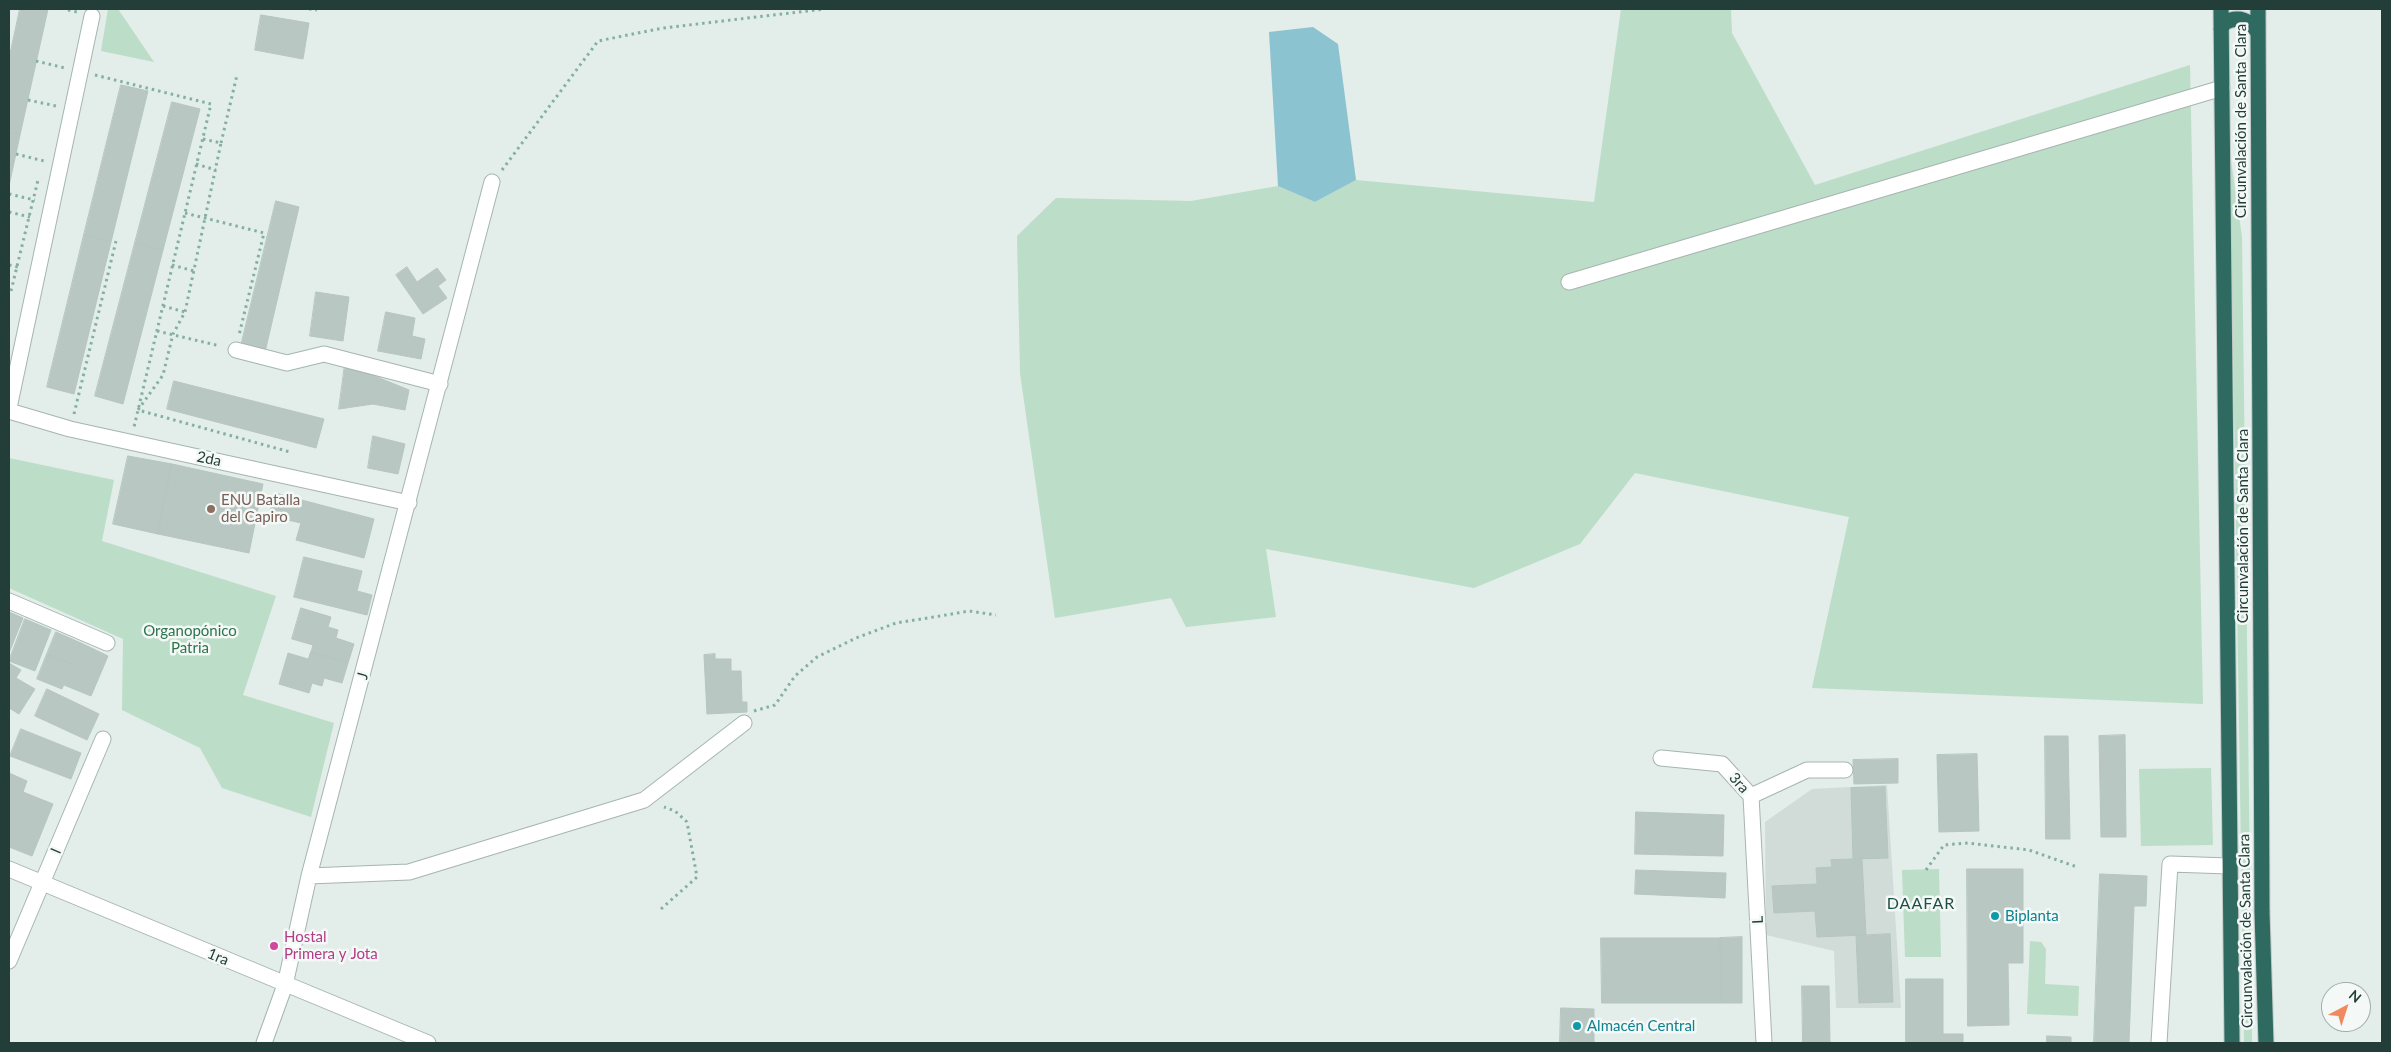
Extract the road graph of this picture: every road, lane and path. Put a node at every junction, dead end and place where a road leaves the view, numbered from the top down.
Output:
1 (309, 9) edge
2 (825, 9) edge
3 (2221, 9) edge
4 (2258, 9) edge
5 (316, 10) dead end
6 (92, 16) dead end
7 (2221, 29) junction
8 (2258, 33) junction
9 (36, 61) dead end
10 (80, 72) junction
11 (237, 75) dead end
12 (2222, 88) junction
13 (28, 100) dead end
14 (72, 110) junction
15 (203, 140) junction
16 (221, 144) junction
17 (16, 154) dead end
18 (60, 164) junction
19 (196, 164) junction
20 (216, 170) junction
21 (492, 182) joint
22 (9, 194) edge
23 (52, 204) junction
24 (9, 212) edge
25 (185, 213) junction
26 (205, 218) junction
27 (48, 221) junction
28 (116, 241) dead end
29 (172, 265) junction
30 (194, 271) junction
31 (1569, 282) dead end
32 (163, 306) junction
33 (185, 312) junction
34 (157, 331) junction
35 (174, 334) junction
36 (236, 350) junction
37 (440, 384) junction
38 (9, 409) edge
39 (138, 410) junction
40 (70, 429) junction
41 (130, 442) junction
42 (290, 452) dead end
43 (409, 503) junction
44 (9, 600) edge
45 (996, 615) dead end
46 (107, 643) dead end
47 (744, 723) joint
48 (103, 740) dead end
49 (1660, 758) dead end
50 (1845, 770) dead end
51 (1751, 796) junction
52 (644, 800) junction
53 (2229, 866) junction
54 (2077, 867) dead end
55 (9, 869) edge
56 (1926, 870) dead end
57 (309, 876) junction
58 (43, 883) junction
59 (661, 909) dead end
60 (9, 962) edge
61 (285, 985) junction
62 (264, 1043) edge
63 (428, 1043) edge
64 (1764, 1043) edge
65 (2159, 1043) edge
66 (2232, 1043) edge
67 (2266, 1043) edge

1 - 5 path
2 - 21 path
3 - 7 highway, Circunvalación de Santa Clara
4 - 8 highway, Circunvalación de Santa Clara
6 - 10 street
7 - 8 highway
7 - 12 highway, Circunvalación de Santa Clara
8 - 67 highway, Circunvalación de Santa Clara
9 - 10 path
10 - 14 street
10 - 15 path
11 - 16 path
12 - 31 street
12 - 53 highway, Circunvalación de Santa Clara
13 - 14 path
14 - 18 street
15 - 16 path
15 - 19 path
16 - 20 path
17 - 18 path
18 - 23 street
19 - 20 path
19 - 25 path
20 - 26 path
21 - 37 street, J
22 - 23 path
23 - 27 street
24 - 27 path
25 - 26 path
25 - 29 path
26 - 30 path
26 - 36 path
27 - 38 street
28 - 40 path
29 - 30 path
29 - 32 path
30 - 33 path
32 - 33 path
32 - 34 path
33 - 35 path
34 - 35 path
34 - 39 path
35 - 36 path
35 - 39 path
36 - 37 street
37 - 43 street, J
38 - 40 street, 2da
39 - 41 path
39 - 42 path
40 - 41 street, 2da
41 - 43 street, 2da
43 - 57 street, J
44 - 46 street
45 - 47 path
47 - 52 street
48 - 58 street, I
49 - 51 street, 3ra
50 - 51 street, 3ra
51 - 64 street, L
52 - 57 street
52 - 59 path
53 - 65 street
53 - 66 highway, Circunvalación de Santa Clara
54 - 56 path
55 - 58 street, 1ra
57 - 61 street, J
58 - 60 street, I
58 - 61 street, 1ra
61 - 62 street, J
61 - 63 street, 1ra

